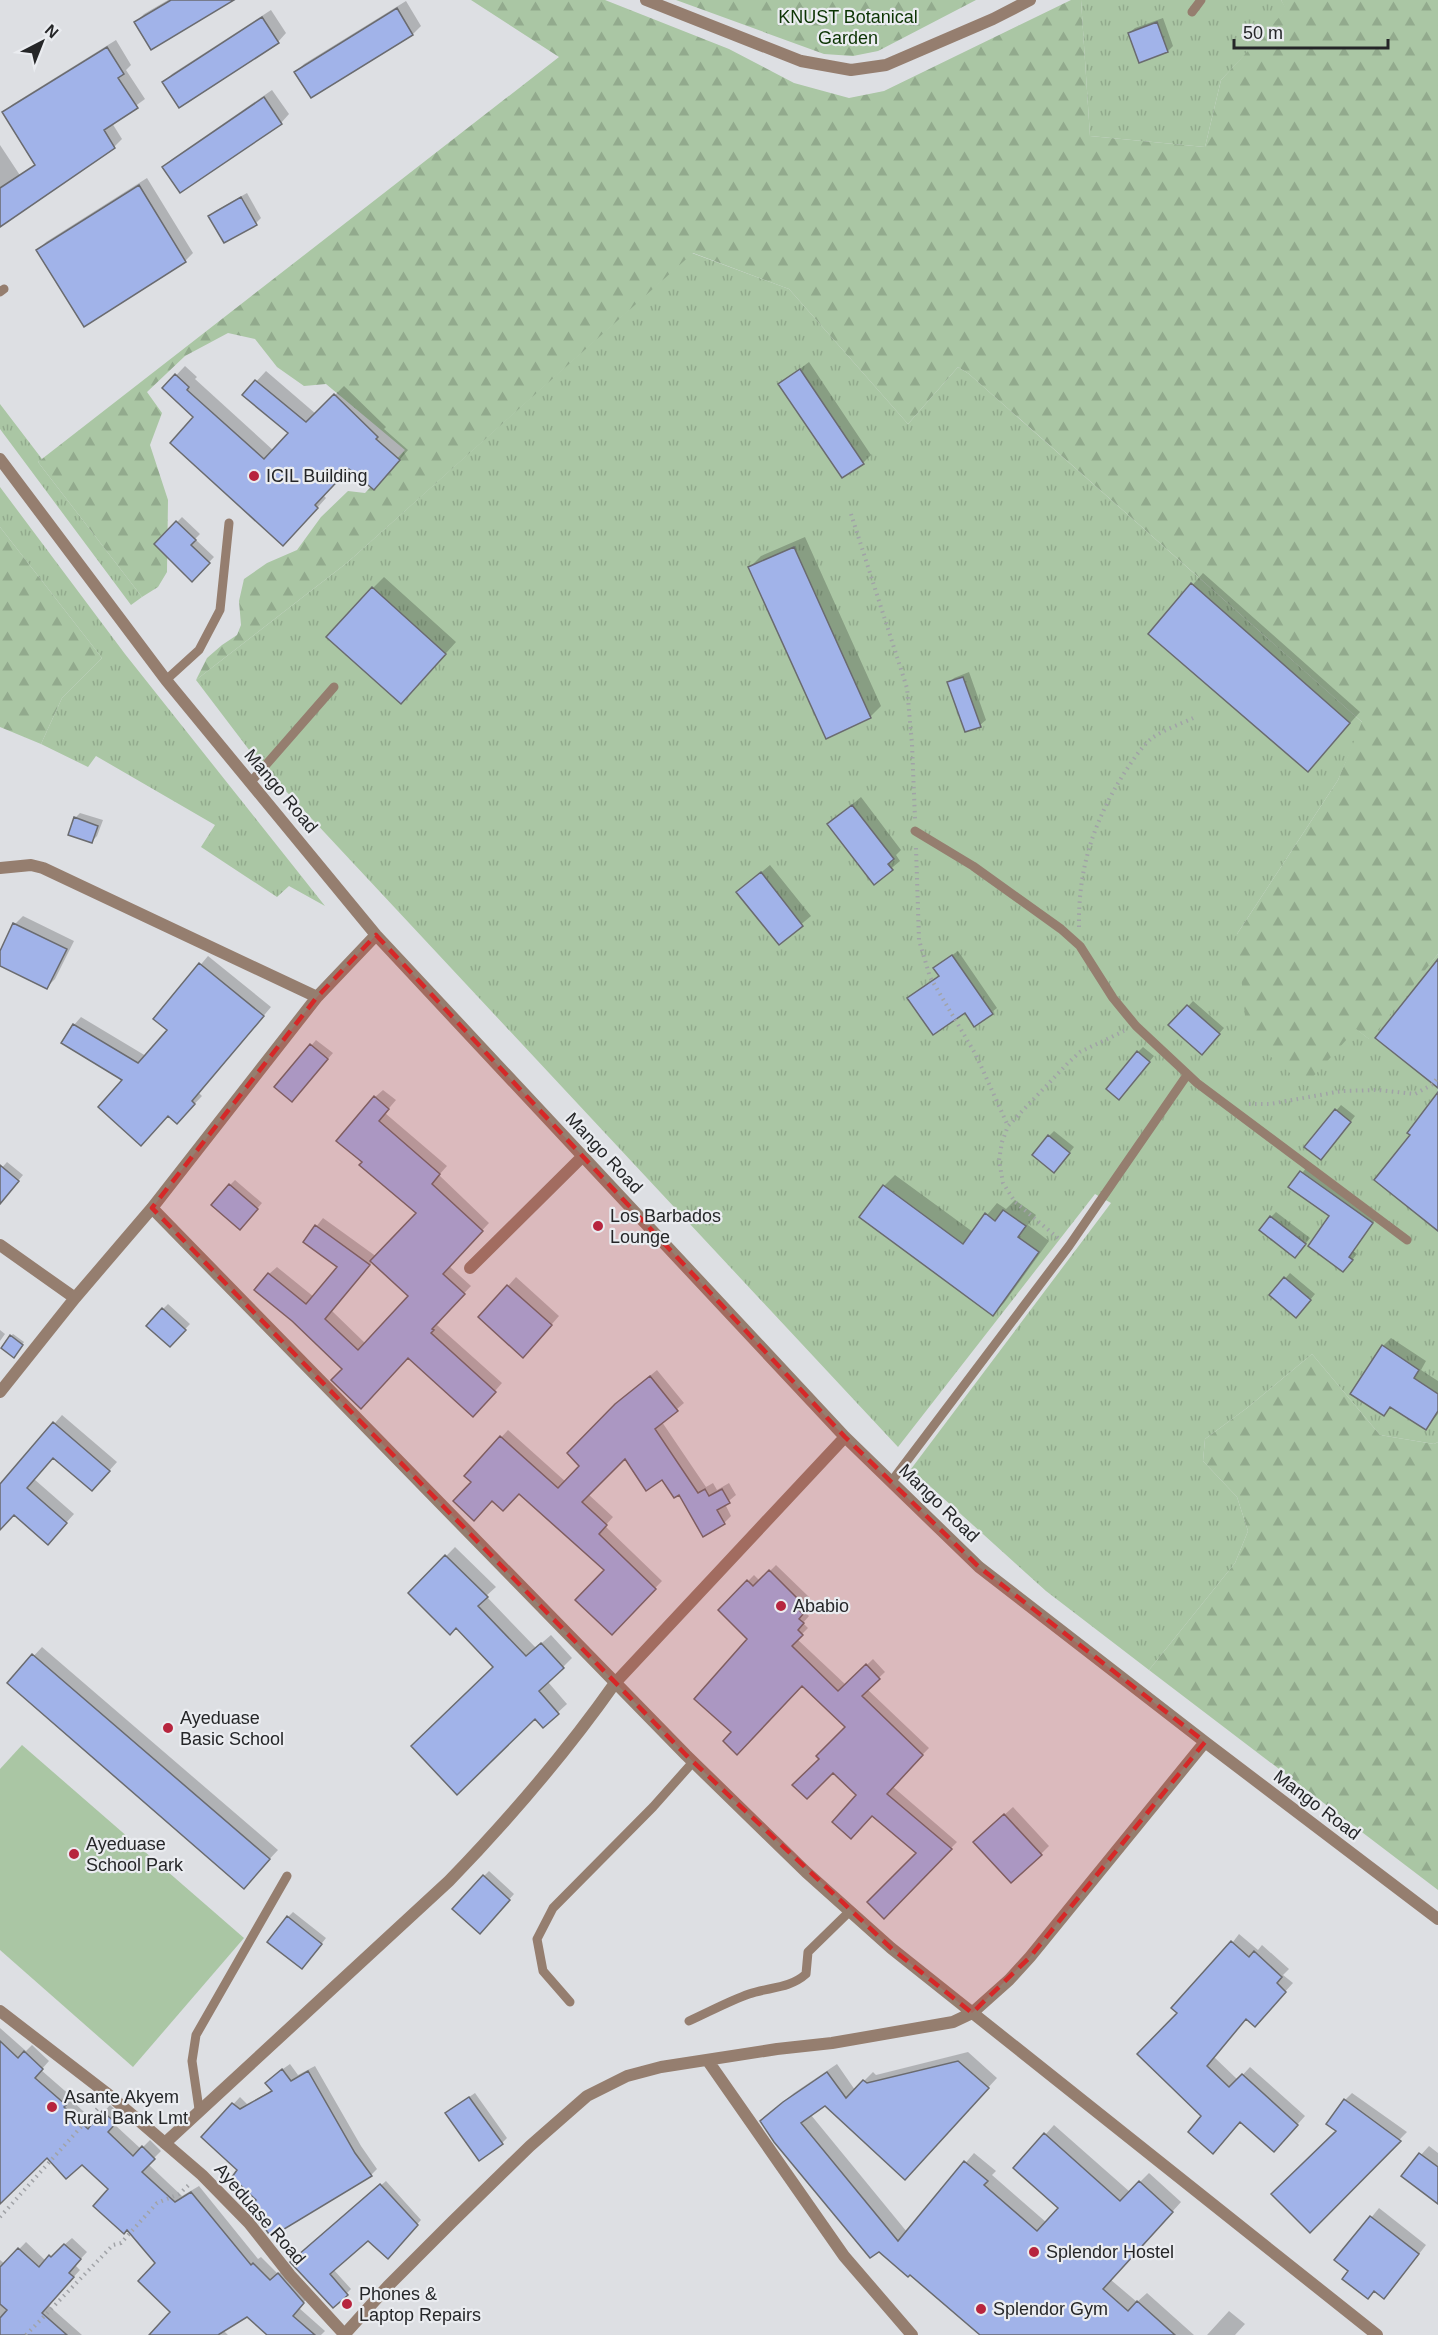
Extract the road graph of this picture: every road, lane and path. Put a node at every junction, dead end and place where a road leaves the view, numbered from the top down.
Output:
1 (646, 0) edge
2 (1030, 0) edge
3 (1201, 0) edge
4 (1191, 12) dead end
5 (0, 459) edge
6 (229, 523) dead end
7 (166, 680) junction
8 (334, 687) dead end
9 (1193, 718) dead end
10 (250, 783) junction
11 (915, 831) dead end
12 (0, 868) edge
13 (376, 935) junction
14 (1080, 946) junction
15 (318, 997) junction
16 (1136, 1026) junction
17 (1187, 1075) junction
18 (1438, 1077) edge
19 (1224, 1104) junction
20 (583, 1156) junction
21 (152, 1208) junction
22 (1407, 1240) dead end
23 (0, 1245) edge
24 (1069, 1246) junction
25 (470, 1268) dead end
26 (75, 1298) junction
27 (0, 1392) edge
28 (845, 1437) junction
29 (891, 1482) junction
30 (615, 1683) junction
31 (1205, 1742) junction
32 (693, 1762) junction
33 (287, 1876) dead end
34 (850, 1911) junction
35 (1438, 1919) edge
36 (570, 2002) dead end
37 (0, 2012) edge
38 (972, 2013) junction
39 (689, 2021) dead end
40 (708, 2061) junction
41 (109, 2095) junction
42 (199, 2109) junction
43 (165, 2142) junction
44 (202, 2175) junction
45 (0, 2217) edge
46 (26, 2335) edge
47 (344, 2335) edge
48 (912, 2335) edge
49 (1377, 2335) edge

1 - 2 street
3 - 4 lane
5 - 7 street, Mango Road
6 - 7 lane
7 - 10 street, Mango Road
8 - 10 lane
9 - 14 path
10 - 13 street, Mango Road
11 - 14 lane
12 - 15 street
13 - 15 street
13 - 20 street, Mango Road
14 - 16 lane
15 - 21 street
16 - 17 lane
16 - 24 path
17 - 19 lane
17 - 24 lane
18 - 19 path
19 - 22 lane
20 - 25 street
20 - 28 street, Mango Road
21 - 26 street
21 - 30 street
23 - 26 street
24 - 29 lane
26 - 27 street
28 - 29 street, Mango Road
28 - 30 street
29 - 31 street, Mango Road
30 - 32 street
30 - 42 street
31 - 35 street, Mango Road
31 - 38 street
32 - 34 street
32 - 36 lane
33 - 42 lane
34 - 38 street
34 - 39 lane
37 - 41 street, Ayeduase Road
38 - 40 street
38 - 49 street
40 - 47 street
40 - 48 street
41 - 43 street, Ayeduase Road
41 - 45 path
42 - 43 street
43 - 44 street, Ayeduase Road
44 - 46 path
44 - 47 street, Ayeduase Road

